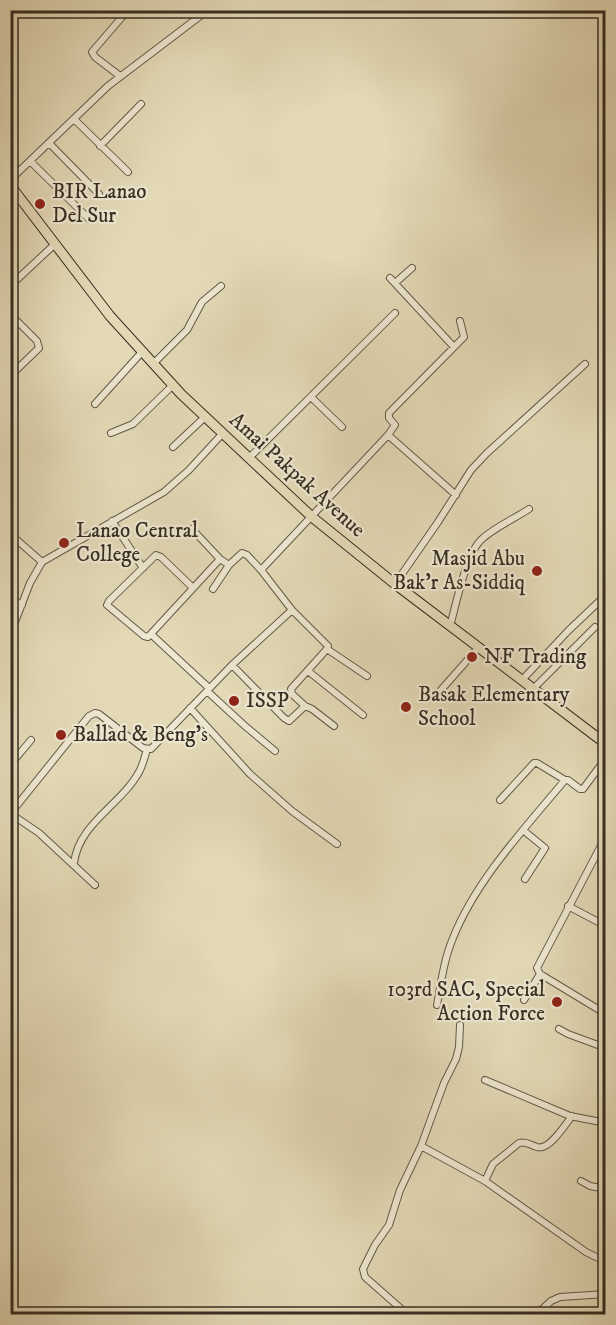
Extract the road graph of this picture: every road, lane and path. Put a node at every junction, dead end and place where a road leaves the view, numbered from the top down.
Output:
1 (128, 10) edge
2 (208, 10) edge
3 (120, 76) junction
4 (141, 104) dead end
5 (74, 119) junction
6 (49, 144) junction
7 (100, 146) junction
8 (30, 161) junction
9 (128, 172) dead end
10 (10, 180) edge
11 (10, 185) edge
12 (99, 194) dead end
13 (89, 219) dead end
14 (55, 244) junction
15 (412, 268) dead end
16 (10, 286) edge
17 (221, 286) dead end
18 (395, 313) dead end
19 (10, 314) edge
20 (460, 321) dead end
21 (454, 347) junction
22 (142, 352) junction
23 (153, 364) junction
24 (585, 364) dead end
25 (10, 376) edge
26 (173, 385) junction
27 (311, 397) junction
28 (95, 404) dead end
29 (205, 417) junction
30 (342, 427) dead end
31 (223, 433) junction
32 (111, 434) dead end
33 (388, 435) junction
34 (173, 447) dead end
35 (249, 458) junction
36 (456, 495) junction
37 (529, 509) dead end
38 (312, 517) junction
39 (112, 521) junction
40 (192, 529) dead end
41 (10, 534) edge
42 (220, 559) junction
43 (42, 561) junction
44 (230, 565) junction
45 (143, 568) junction
46 (261, 570) junction
47 (394, 584) junction
48 (192, 587) junction
49 (213, 589) dead end
50 (606, 595) edge
51 (10, 599) edge
52 (22, 605) junction
53 (292, 610) junction
54 (450, 626) junction
55 (595, 627) dead end
56 (10, 635) edge
57 (152, 635) junction
58 (479, 647) junction
59 (327, 649) junction
60 (232, 665) junction
61 (308, 671) junction
62 (367, 676) dead end
63 (522, 680) junction
64 (208, 689) junction
65 (533, 689) junction
66 (441, 690) dead end
67 (305, 706) junction
68 (190, 708) junction
69 (363, 715) dead end
70 (334, 726) dead end
71 (31, 740) dead end
72 (606, 744) edge
73 (147, 749) junction
74 (275, 751) dead end
75 (606, 758) edge
76 (10, 765) edge
77 (565, 780) junction
78 (500, 800) dead end
79 (11, 814) edge
80 (524, 830) junction
81 (606, 836) edge
82 (337, 844) dead end
83 (74, 863) junction
84 (525, 879) dead end
85 (95, 885) dead end
86 (568, 906) junction
87 (606, 926) edge
88 (540, 974) junction
89 (524, 1000) dead end
90 (437, 1005) dead end
91 (606, 1014) edge
92 (460, 1025) dead end
93 (559, 1029) dead end
94 (606, 1048) edge
95 (485, 1080) dead end
96 (572, 1116) junction
97 (606, 1123) edge
98 (421, 1146) junction
99 (485, 1181) junction
100 (581, 1181) dead end
101 (606, 1189) edge
102 (606, 1262) edge
103 (606, 1294) edge
104 (407, 1314) edge
105 (537, 1314) edge

1 - 3 street
2 - 3 street
3 - 5 street
4 - 7 street
5 - 6 street
5 - 7 street
6 - 8 street
6 - 12 street
7 - 9 street
8 - 10 street
8 - 13 street
11 - 14 highway, Amai Pakpak Avenue
14 - 16 street
14 - 22 highway, Amai Pakpak Avenue
15 - 21 street
17 - 23 street
18 - 27 street
19 - 25 street
20 - 21 street
21 - 33 street
22 - 23 highway, Amai Pakpak Avenue
22 - 28 street
23 - 26 highway, Amai Pakpak Avenue
24 - 36 street
26 - 29 highway, Amai Pakpak Avenue
26 - 32 street
27 - 30 street
27 - 35 street
29 - 31 highway, Amai Pakpak Avenue
29 - 34 street
31 - 35 highway, Amai Pakpak Avenue
31 - 39 street
33 - 36 street
33 - 38 street
35 - 38 highway, Amai Pakpak Avenue
36 - 47 street
37 - 54 street
38 - 46 street
38 - 47 highway, Amai Pakpak Avenue
39 - 43 street
39 - 45 street
40 - 42 street
41 - 43 street
42 - 44 street
42 - 48 street
43 - 52 street
44 - 46 street
44 - 49 street
45 - 48 street
45 - 57 street
46 - 53 street
47 - 54 highway, Amai Pakpak Avenue
48 - 57 street
50 - 63 street
51 - 52 street
52 - 56 street
53 - 59 street
53 - 60 street
54 - 58 highway, Amai Pakpak Avenue
55 - 65 street
57 - 64 street
58 - 63 highway, Amai Pakpak Avenue
58 - 66 street
59 - 61 street
59 - 62 street
60 - 64 street
60 - 67 street
61 - 67 street
61 - 69 street
63 - 65 highway, Amai Pakpak Avenue
64 - 68 street
64 - 74 street
65 - 72 highway, Amai Pakpak Avenue
67 - 70 street
68 - 73 street
68 - 82 street
71 - 76 street
73 - 79 street
73 - 83 street
75 - 77 street
77 - 78 street
77 - 80 street
79 - 83 street
80 - 84 street
80 - 90 street
81 - 86 street
83 - 85 street
86 - 87 street
86 - 88 street
88 - 89 street
88 - 91 street
92 - 98 street
93 - 94 street
95 - 96 street
96 - 97 street
96 - 99 street
98 - 99 street
98 - 104 street
99 - 102 street
100 - 101 street
103 - 105 street

